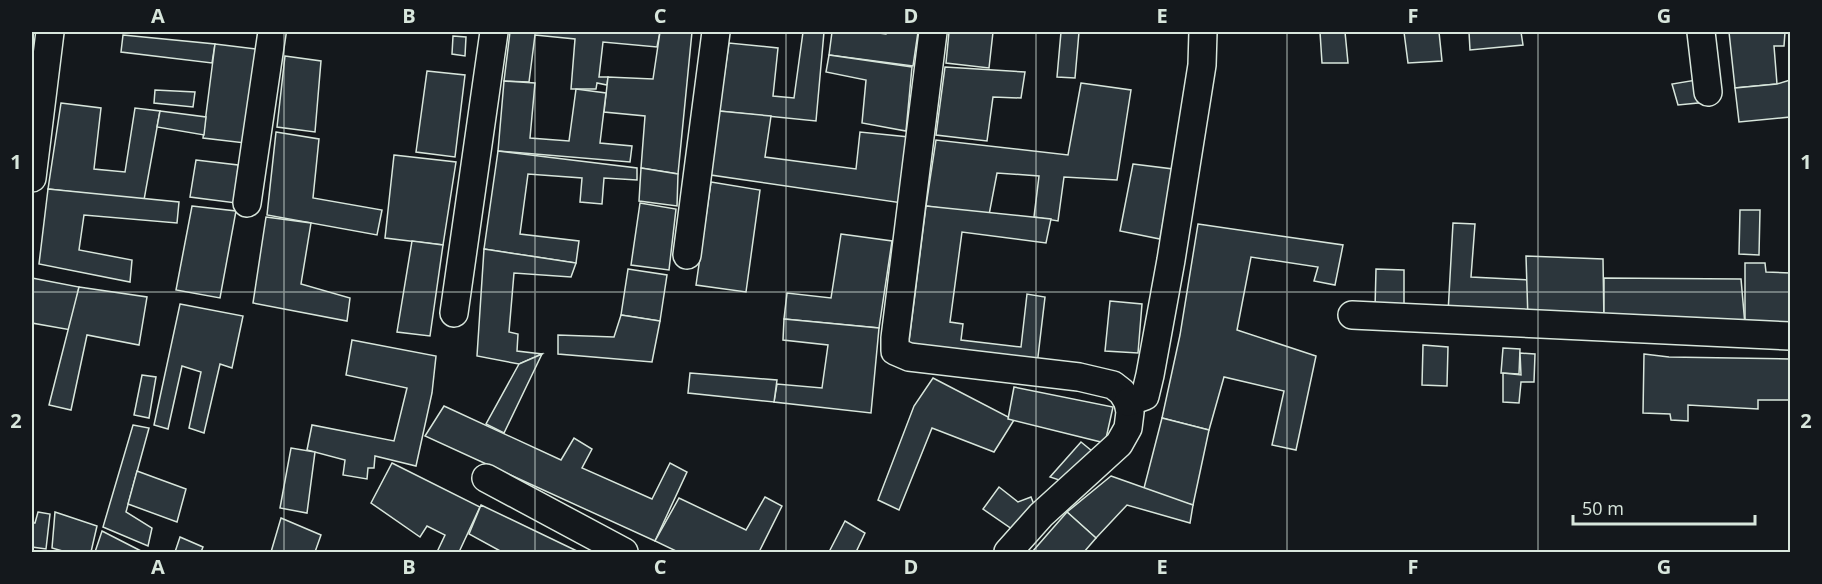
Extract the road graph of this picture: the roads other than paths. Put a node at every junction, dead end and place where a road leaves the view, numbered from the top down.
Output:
1 (50, 32) edge
2 (272, 32) edge
3 (494, 32) edge
4 (716, 32) edge
5 (933, 32) edge
6 (1203, 32) edge
7 (1701, 32) edge
8 (1708, 92) dead end
9 (32, 178) edge
10 (247, 203) dead end
11 (687, 255) dead end
12 (454, 313) dead end
13 (1352, 315) dead end
14 (1791, 336) edge
15 (1128, 402) junction
16 (486, 478) dead end
17 (624, 552) edge
18 (1008, 552) edge

1 - 9 street
2 - 10 street
3 - 12 street
4 - 11 street
5 - 15 street
6 - 15 street
7 - 8 street
13 - 14 street
15 - 18 street
16 - 17 street

